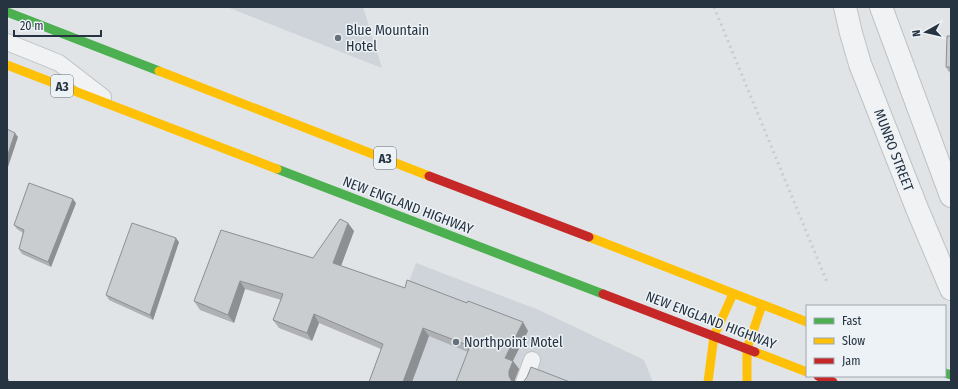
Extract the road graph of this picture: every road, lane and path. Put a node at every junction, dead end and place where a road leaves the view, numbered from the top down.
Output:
1 (845, 7) edge
2 (881, 7) edge
3 (7, 12) edge
4 (7, 42) edge
5 (7, 65) edge
6 (117, 108) junction
7 (951, 196) edge
8 (951, 290) edge
9 (733, 294) junction
10 (762, 305) junction
11 (806, 322) edge
12 (714, 336) junction
13 (747, 349) junction
14 (532, 360) dead end
15 (803, 370) edge
16 (820, 377) edge
17 (524, 382) edge
18 (708, 382) edge
19 (747, 382) edge
20 (833, 382) edge

1 - 8 street, MUNRO STREET
2 - 7 street
3 - 9 main road, A3
4 - 6 lane
5 - 6 main road, NEW ENGLAND HIGHWAY / A3
6 - 12 main road, NEW ENGLAND HIGHWAY / A3
9 - 10 main road, A3
9 - 12 main road
10 - 11 main road, A3
10 - 13 main road
12 - 13 main road, NEW ENGLAND HIGHWAY / A3
12 - 18 main road
13 - 15 main road, NEW ENGLAND HIGHWAY / A3
13 - 19 main road
14 - 17 lane
16 - 20 main road

